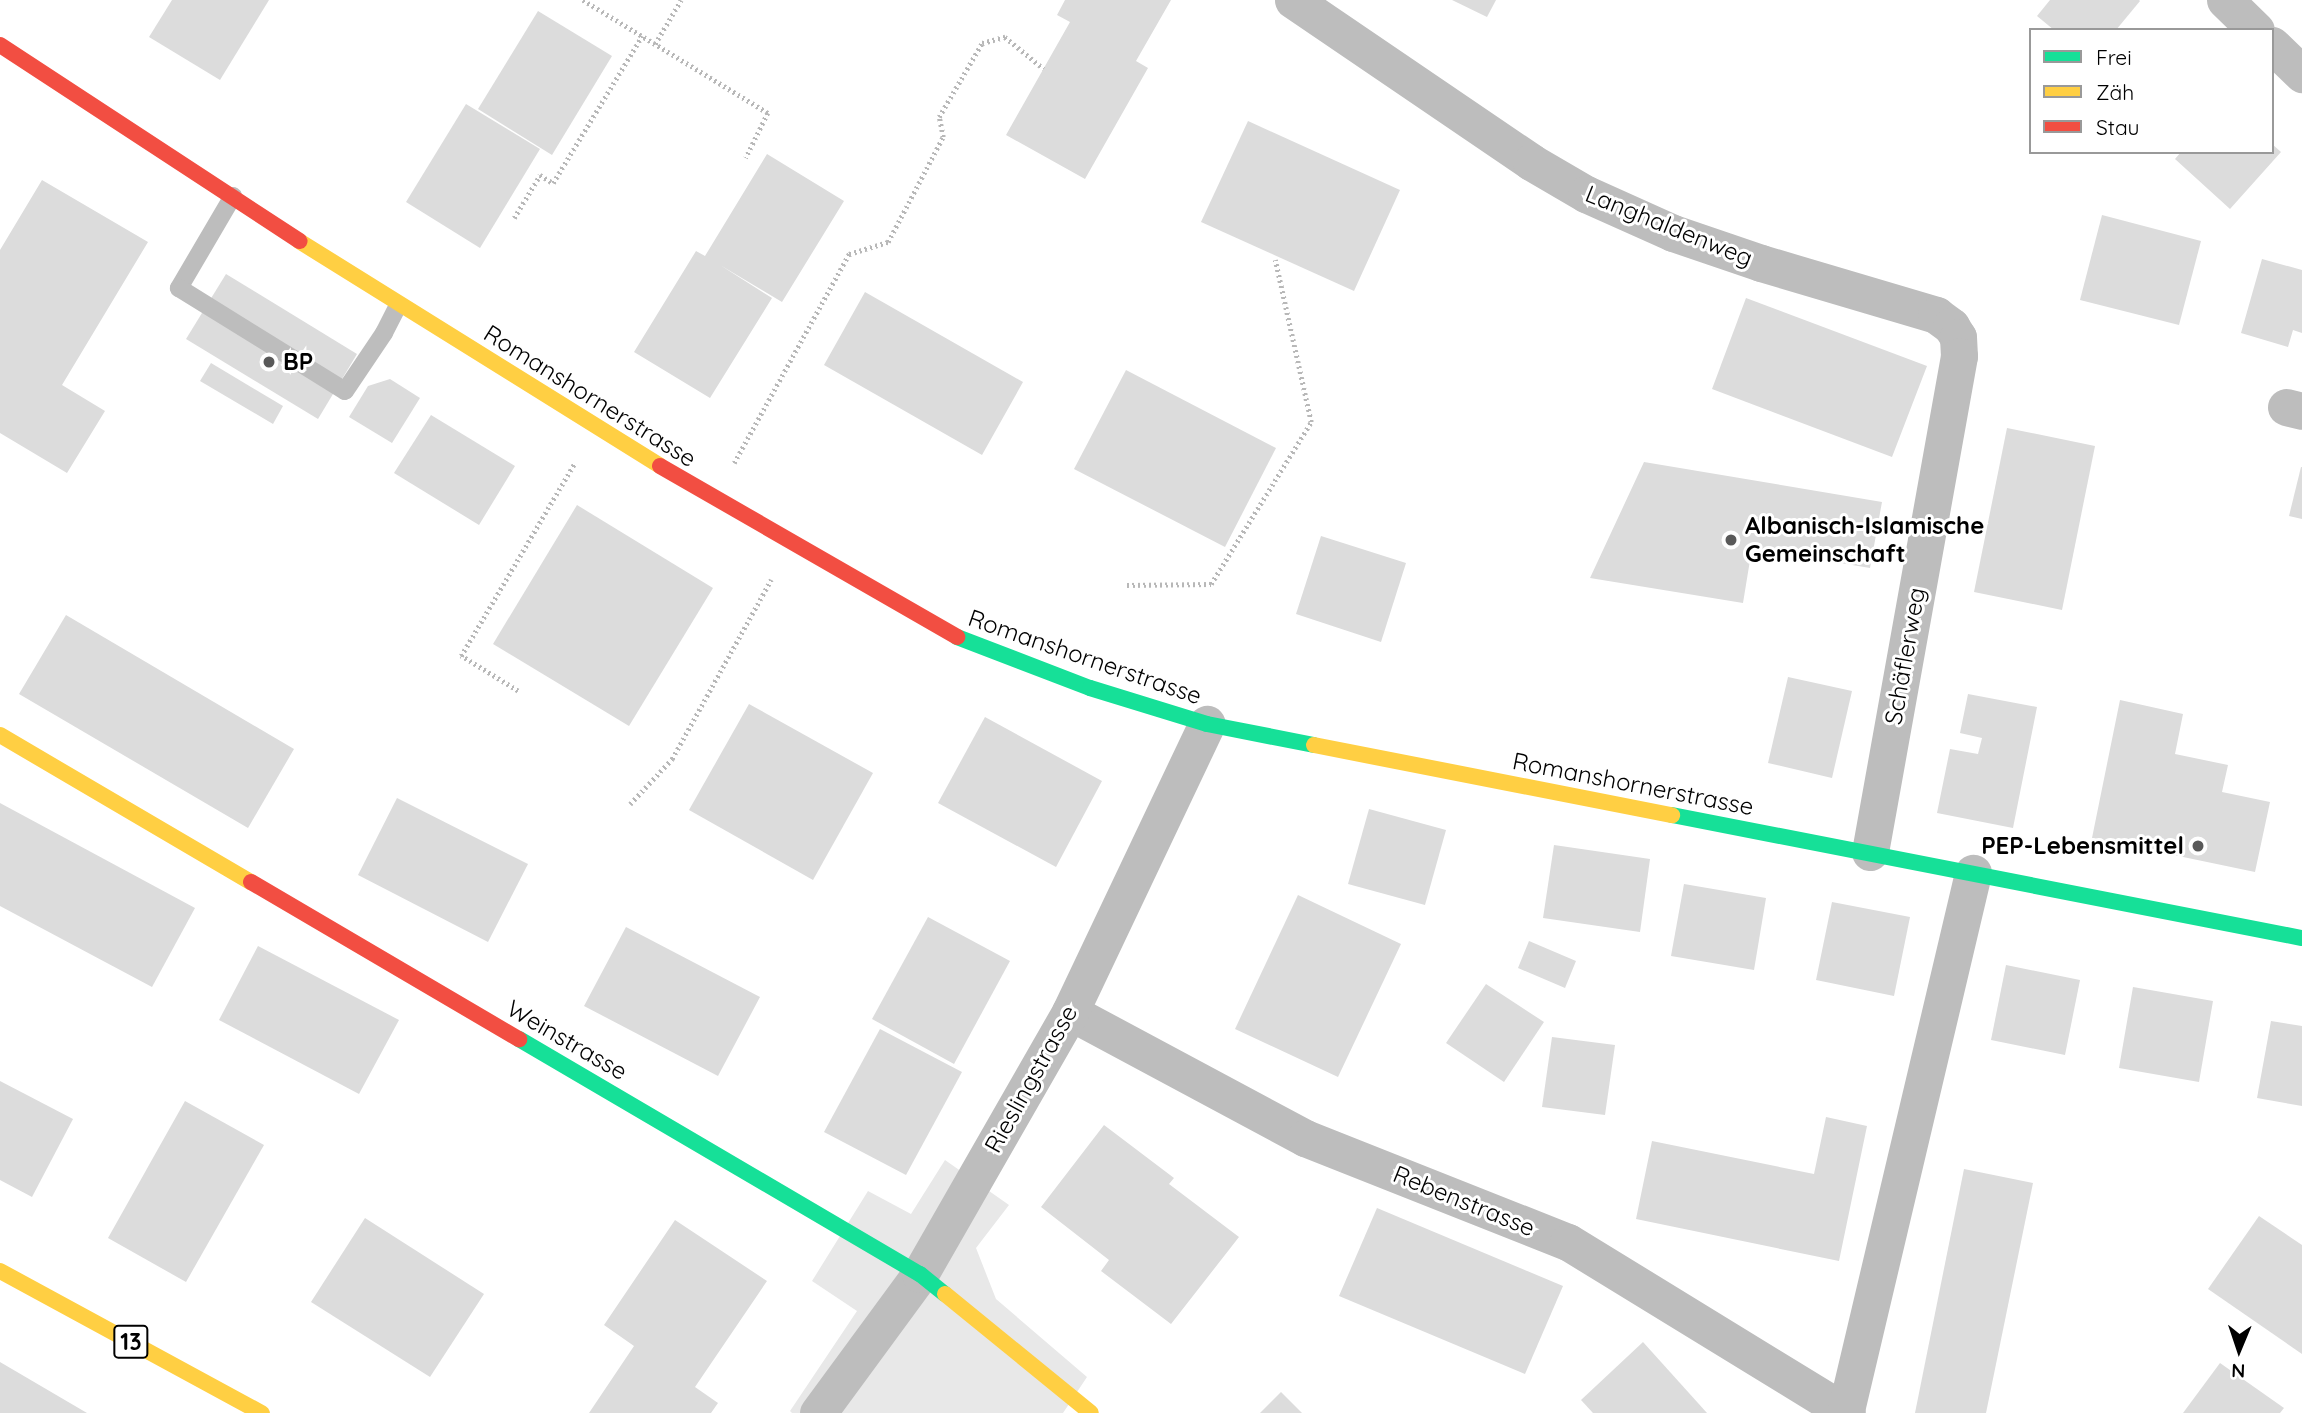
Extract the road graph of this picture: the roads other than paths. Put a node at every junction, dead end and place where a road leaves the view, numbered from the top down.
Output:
1 (1293, 0) edge
2 (2225, 0) edge
3 (2254, 28) edge
4 (2274, 48) edge
5 (4, 55) edge
6 (2302, 74) edge
7 (233, 196) junction
8 (398, 305) junction
9 (1958, 337) joint
10 (1207, 724) junction
11 (0, 735) edge
12 (1870, 852) junction
13 (1973, 873) junction
14 (2302, 939) edge
15 (1070, 1012) junction
16 (0, 1271) edge
17 (920, 1274) junction
18 (1847, 1411) edge
19 (262, 1413) edge
20 (818, 1413) edge
21 (1091, 1413) edge

1 - 9 street, Langhaldenweg
2 - 3 street
4 - 6 street
5 - 7 street, Romanshornerstrasse
7 - 8 street, Romanshornerstrasse
7 - 8 lane
8 - 10 street, Romanshornerstrasse
9 - 12 street, Schäflerweg
10 - 12 street, Romanshornerstrasse
10 - 15 street, Rieslingstrasse
11 - 17 street, Weinstrasse
12 - 13 street, Romanshornerstrasse
13 - 14 street, Romanshornerstrasse
13 - 18 street, Rebenstrasse
15 - 17 street, Rieslingstrasse
15 - 18 street, Rebenstrasse
16 - 19 street, 13
17 - 20 street, Rieslingstrasse
17 - 21 street, Weinstrasse

